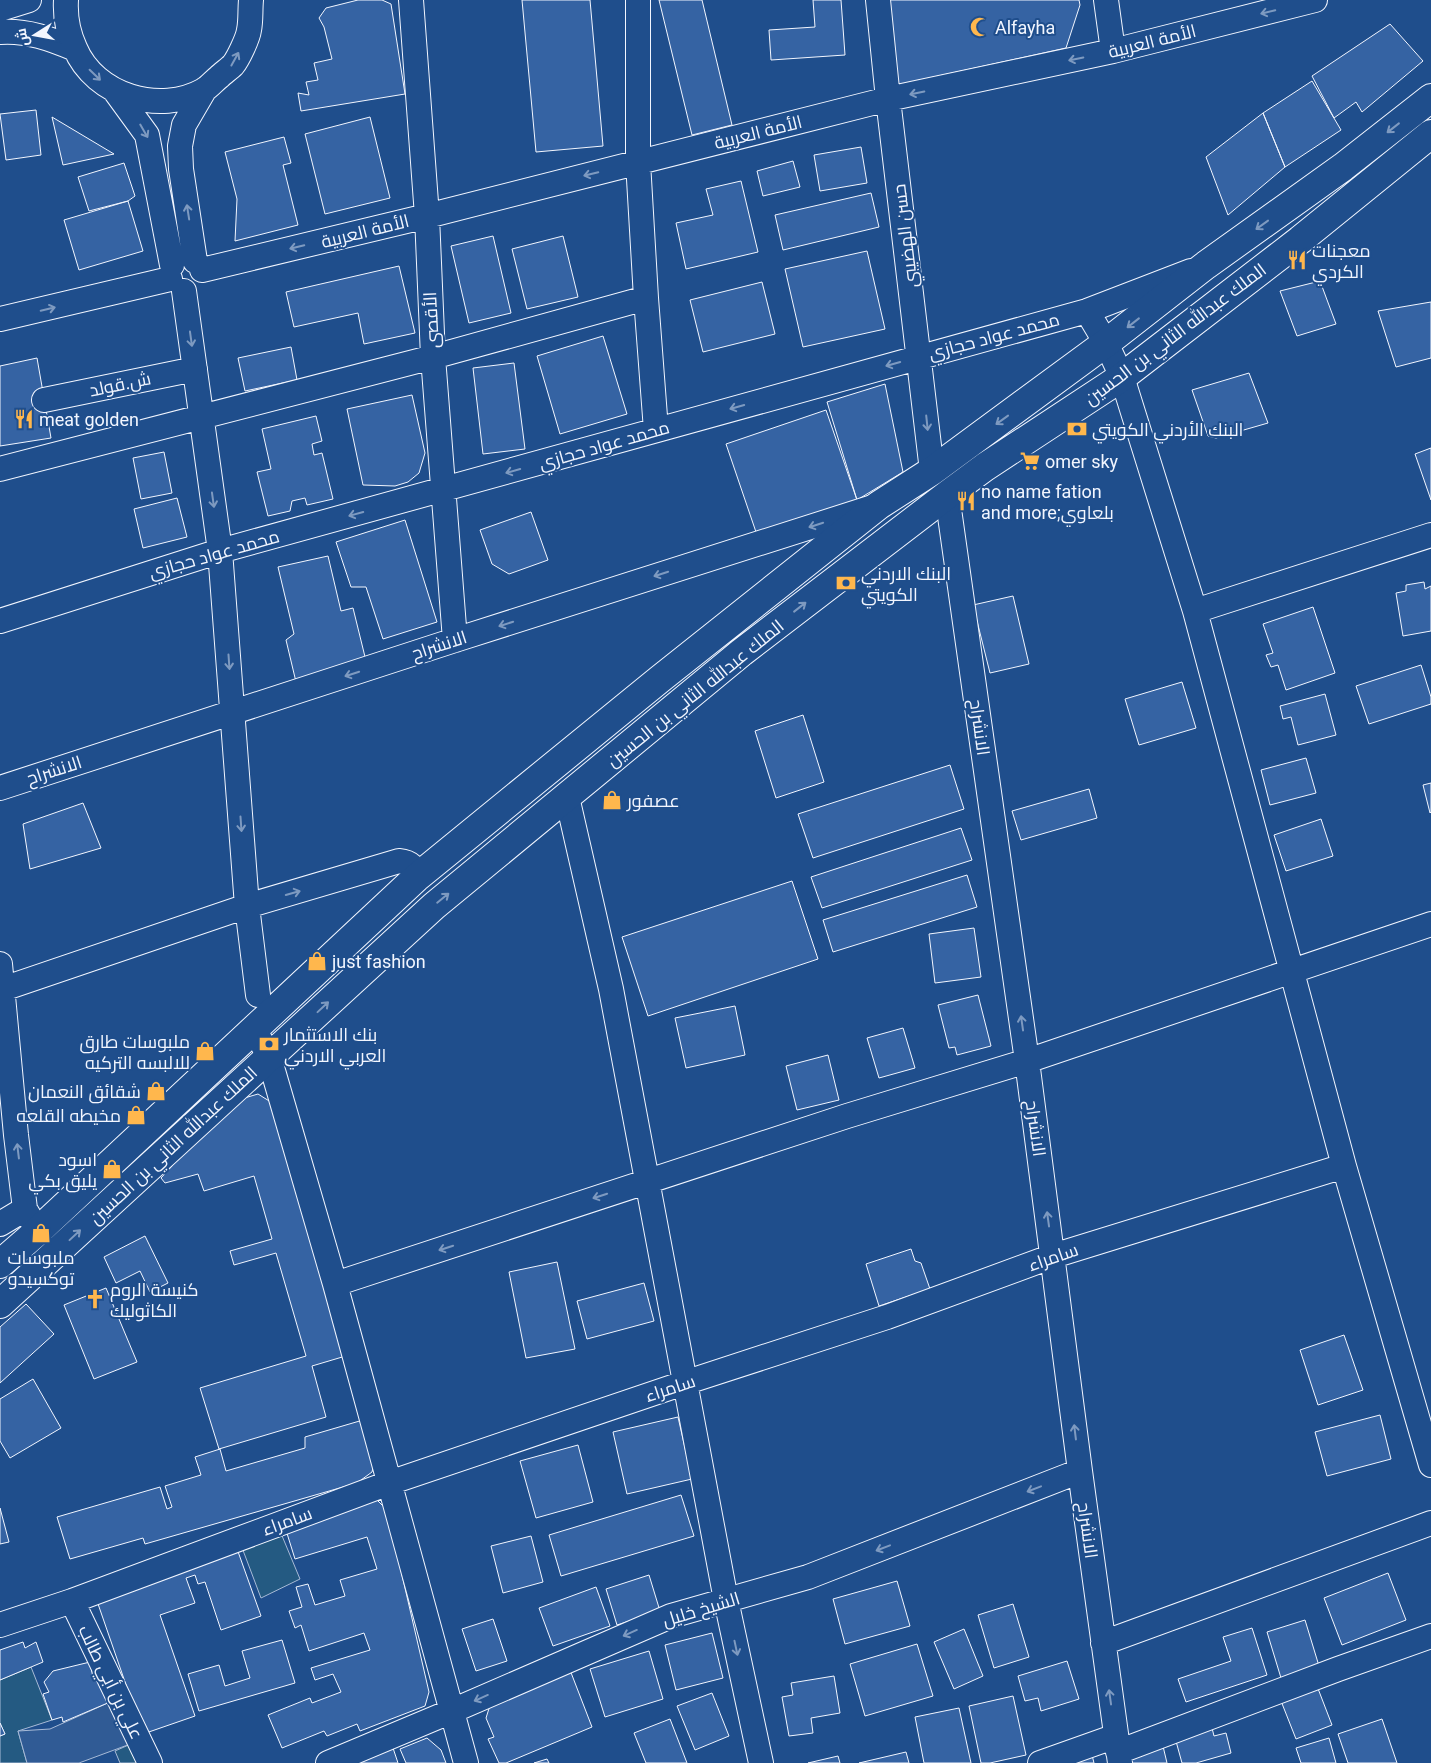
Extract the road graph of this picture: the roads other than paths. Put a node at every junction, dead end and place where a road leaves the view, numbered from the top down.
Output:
1 (29, 0) edge
2 (66, 0) edge
3 (251, 0) edge
4 (411, 0) edge
5 (638, 0) edge
6 (878, 0) edge
7 (1106, 0) edge
8 (1315, 0) edge
9 (0, 9) edge
10 (0, 32) edge
11 (75, 50) junction
12 (1113, 50) junction
13 (205, 89) junction
14 (116, 91) junction
15 (1431, 98) edge
16 (888, 99) junction
17 (1431, 134) edge
18 (638, 162) junction
19 (427, 216) junction
20 (199, 265) junction
21 (1206, 265) junction
22 (175, 278) junction
23 (646, 298) junction
24 (1087, 311) junction
25 (0, 320) edge
26 (1106, 343) junction
27 (433, 357) junction
28 (920, 357) junction
29 (195, 369) junction
30 (1122, 377) junction
31 (44, 400) dead end
32 (202, 416) junction
33 (656, 430) junction
34 (0, 469) edge
35 (932, 471) junction
36 (443, 490) junction
37 (947, 495) junction
38 (879, 505) junction
39 (1431, 535) edge
40 (220, 551) junction
41 (1195, 611) junction
42 (0, 621) edge
43 (455, 640) junction
44 (232, 712) junction
45 (0, 788) edge
46 (567, 797) junction
47 (416, 878) junction
48 (247, 906) junction
49 (1431, 924) edge
50 (0, 964) edge
51 (1292, 970) junction
52 (2, 989) edge
53 (258, 995) dead end
54 (255, 1030) junction
55 (269, 1057) junction
56 (1027, 1060) junction
57 (1344, 1166) junction
58 (646, 1181) junction
59 (32, 1220) junction
60 (0, 1224) edge
61 (1053, 1256) junction
62 (0, 1264) edge
63 (334, 1284) junction
64 (0, 1304) edge
65 (684, 1383) junction
66 (1431, 1465) edge
67 (1080, 1471) junction
68 (389, 1483) junction
69 (1431, 1523) edge
70 (72, 1600) junction
71 (726, 1600) junction
72 (0, 1625) edge
73 (1431, 1636) edge
74 (1103, 1644) junction
75 (452, 1711) junction
76 (1118, 1750) edge
77 (150, 1763) edge
78 (328, 1763) edge
79 (466, 1763) edge
80 (761, 1763) edge
81 (1040, 1763) edge

1 - 9 street
2 - 11 street
13 -> 3 street
4 - 19 street, الأقصى
5 - 18 street
6 - 16 street, حسن الهضيبي
7 - 12 street
8 -> 12 street, الأمة العربية
10 - 11 street
11 -> 14 street
12 -> 16 street, الأمة العربية
13 - 14 street
20 -> 13 street
14 -> 22 street
15 -> 21 main road, الملك عبدالله الثاني بن الحسين
16 - 18 street, الأمة العربية
16 - 28 street, حسن الهضيبي
17 - 30 main road, الملك عبدالله الثاني بن الحسين
18 -> 19 street, الأمة العربية
18 - 23 street
19 -> 20 street, الأمة العربية
19 - 27 street, الأقصى
20 - 22 street, الأمة العربية
21 - 24 street, محمد عواد حجازي
21 -> 26 main road, الملك عبدالله الثاني بن الحسين
25 -> 22 street
22 -> 29 street
23 - 27 street
23 - 33 street
24 - 26 street
24 - 28 street, محمد عواد حجازي
26 - 30 street
26 -> 35 main road, الملك عبدالله الثاني بن الحسين
27 - 32 street
27 - 36 street, الأقصى
28 -> 33 street, محمد عواد حجازي
28 -> 35 street, حسن الهضيبي
29 - 31 street, ش.قولد
29 - 32 street
30 - 37 main road, الملك عبدالله الثاني بن الحسين
30 - 41 street
32 - 34 street
32 -> 40 street
33 -> 36 street, محمد عواد حجازي
35 - 38 main road, الملك عبدالله الثاني بن الحسين
36 -> 40 street, محمد عواد حجازي
36 - 43 street, الأقصى
46 -> 37 main road, الملك عبدالله الثاني بن الحسين
56 -> 37 street, الانشراح
38 -> 43 street, الانشراح
38 - 47 main road, الملك عبدالله الثاني بن الحسين
39 - 41 street
40 - 42 street, محمد عواد حجازي
40 -> 44 street
41 - 51 street
43 -> 44 street, الانشراح
44 - 45 street, الانشراح
44 -> 48 street
55 -> 46 main road, الملك عبدالله الثاني بن الحسين
46 - 58 street
48 -> 47 street
47 - 54 main road, الملك عبدالله الثاني بن الحسين
48 - 52 street
48 - 53 street
49 - 51 street
50 - 52 street
51 - 56 street
51 - 57 street
59 -> 52 street
54 - 55 street
54 - 59 main road, الملك عبدالله الثاني بن الحسين
55 - 63 street
64 -> 55 main road, الملك عبدالله الثاني بن الحسين
56 - 58 street
61 -> 56 street, الانشراح
57 - 61 street, سامراء
57 - 66 street
58 -> 63 street
58 - 65 street
59 - 60 street
59 - 62 main road, الملك عبدالله الثاني بن الحسين
61 - 65 street, سامراء
67 -> 61 street, الانشراح
63 - 68 street
65 - 68 street, سامراء
65 - 71 street
67 -> 71 street, الشيخ خليل
67 - 74 street, الانشراح
68 - 70 street, سامراء
68 - 75 street
69 - 74 street
70 - 72 street, سامراء
70 - 77 street, علي بن أبي طالب
71 -> 75 street, الشيخ خليل
71 -> 80 street
73 - 76 street
76 -> 74 street, الانشراح
75 - 78 street, الشيخ خليل
75 - 79 street
76 - 81 street

